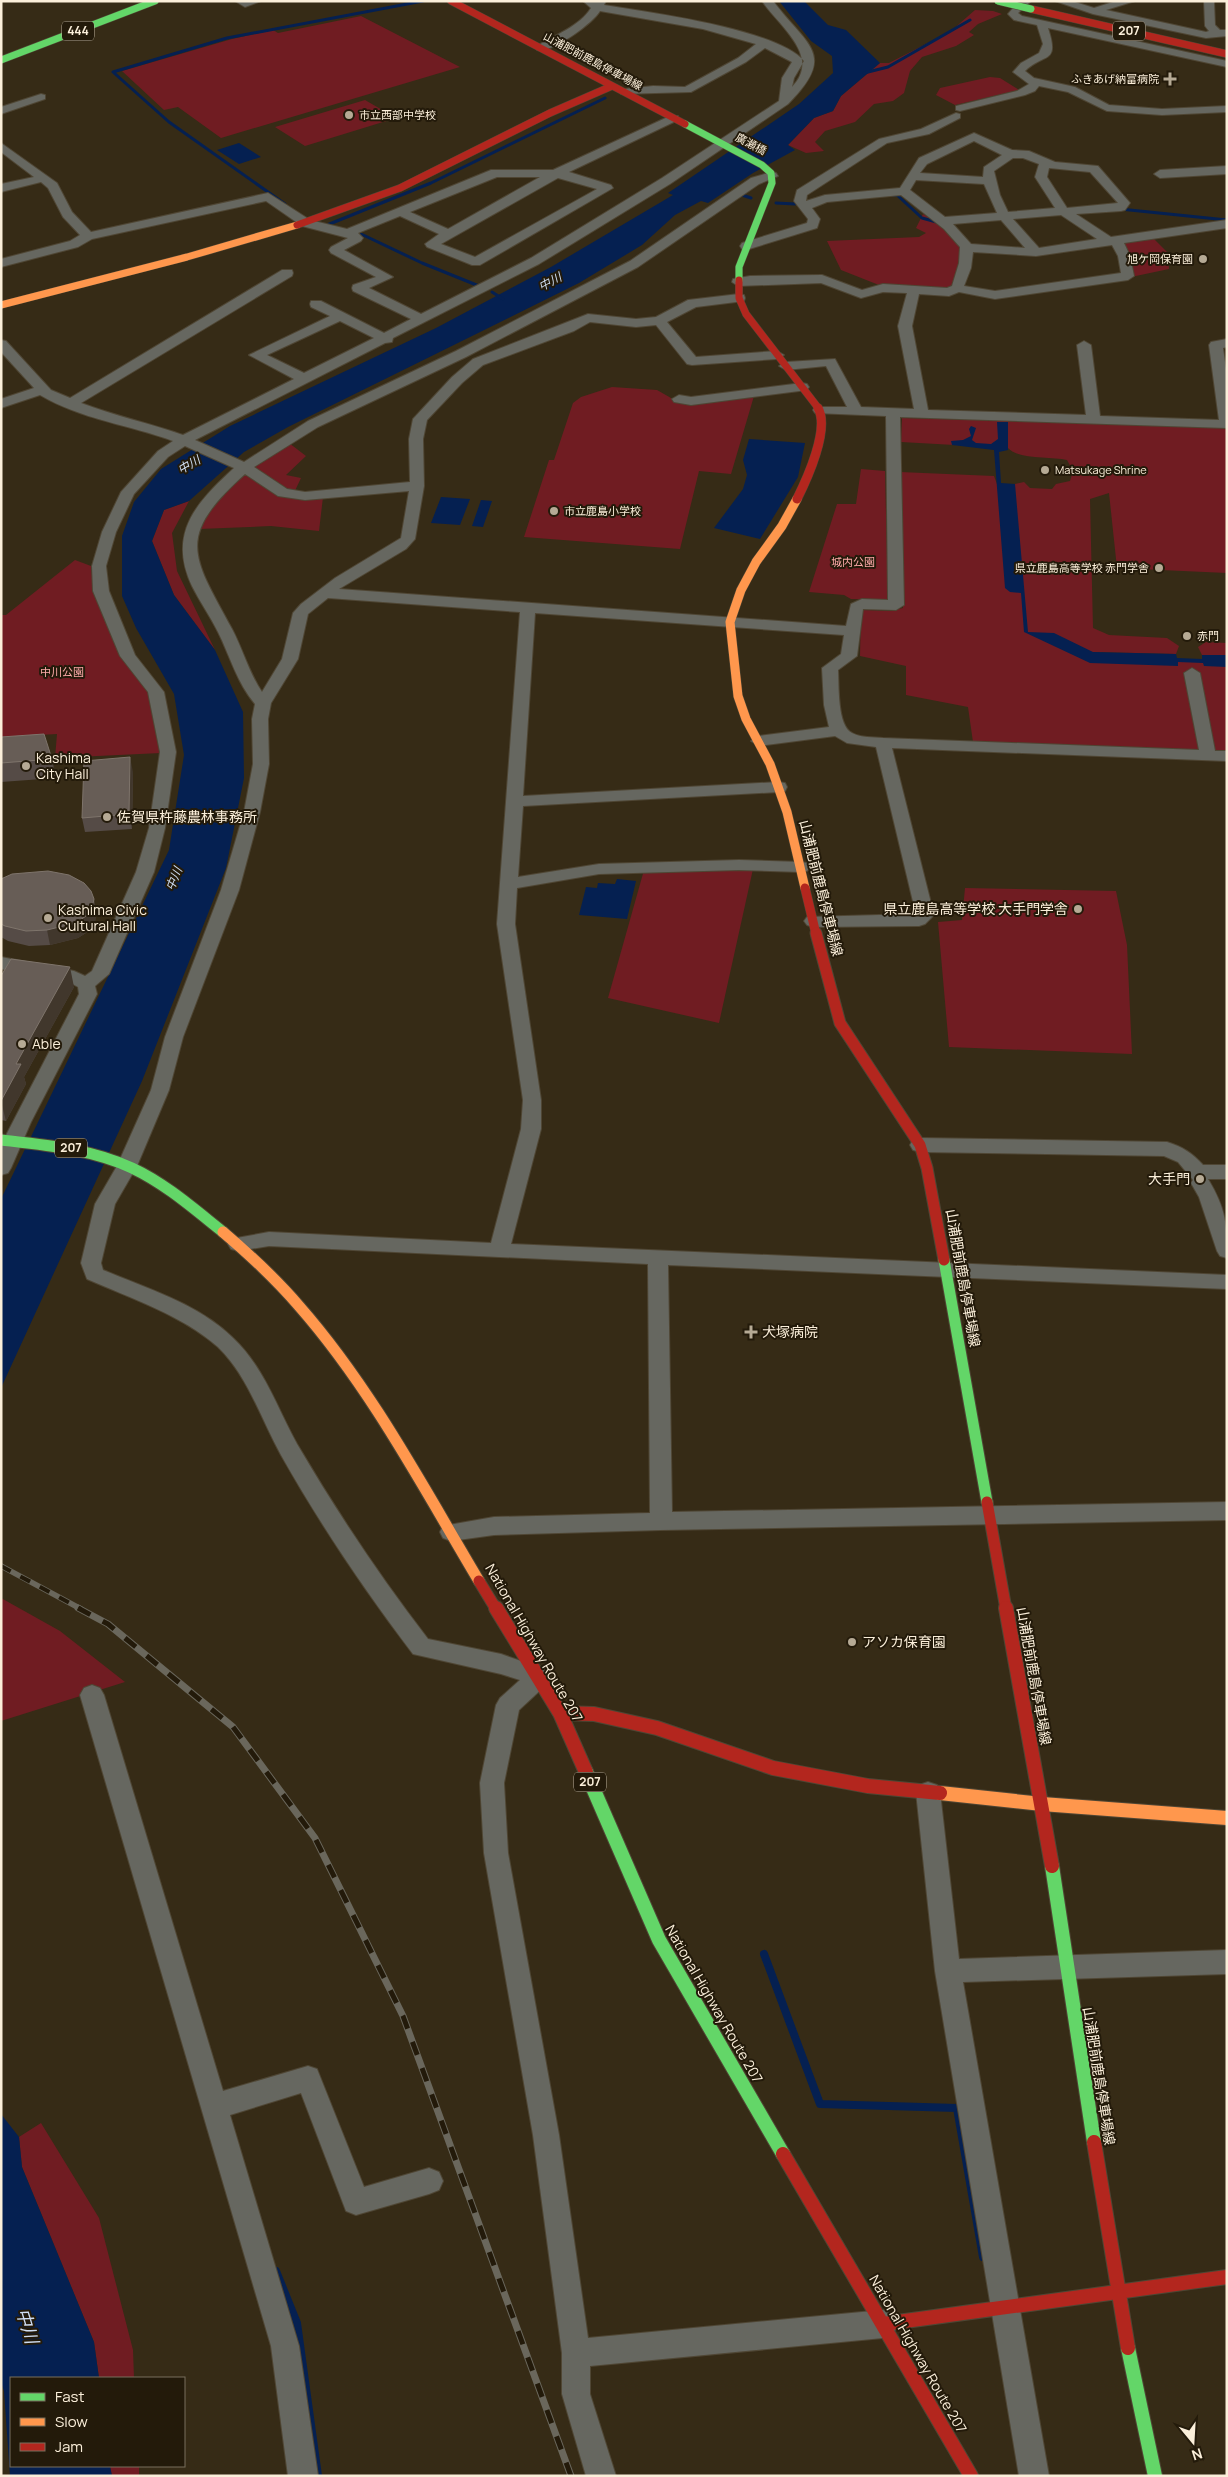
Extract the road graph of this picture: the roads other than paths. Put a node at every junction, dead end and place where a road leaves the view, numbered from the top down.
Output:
1 (240, 1) edge
2 (256, 1) edge
3 (450, 1) edge
4 (767, 1) edge
5 (998, 1) edge
6 (1020, 1) edge
7 (1060, 1) edge
8 (1130, 1) edge
9 (1209, 1) edge
10 (151, 2) edge
11 (595, 3) edge
12 (1031, 5) edge
13 (1093, 11) junction
14 (1042, 23) junction
15 (1222, 33) edge
16 (763, 44) junction
17 (541, 48) junction
18 (1227, 48) edge
19 (1227, 54) edge
20 (1, 60) edge
21 (811, 61) junction
22 (798, 62) junction
23 (1227, 64) edge
24 (1035, 83) junction
25 (612, 86) junction
26 (625, 92) junction
27 (41, 97) dead end
28 (784, 102) junction
29 (1227, 109) edge
30 (1, 111) edge
31 (674, 118) junction
32 (723, 144) junction
33 (1, 146) edge
34 (1010, 154) junction
35 (1045, 162) junction
36 (1227, 170) edge
37 (770, 171) junction
38 (555, 174) junction
39 (1160, 174) dead end
40 (912, 176) junction
41 (44, 178) junction
42 (989, 181) junction
43 (1, 188) edge
44 (904, 191) junction
45 (806, 206) junction
46 (960, 207) dead end
47 (1000, 210) junction
48 (1064, 211) junction
49 (400, 212) junction
50 (942, 214) junction
51 (306, 223) junction
52 (1227, 224) edge
53 (348, 233) junction
54 (448, 234) junction
55 (88, 236) junction
56 (1112, 241) junction
57 (746, 246) junction
58 (967, 248) junction
59 (1036, 252) junction
60 (1, 263) edge
61 (287, 273) dead end
62 (738, 282) junction
63 (957, 288) junction
64 (914, 290) junction
65 (739, 298) junction
66 (316, 304) dead end
67 (1, 305) edge
68 (340, 316) junction
69 (423, 320) junction
70 (660, 321) junction
71 (387, 339) junction
72 (1227, 343) edge
73 (1, 344) edge
74 (1084, 345) dead end
75 (777, 355) junction
76 (786, 366) junction
77 (304, 378) junction
78 (802, 387) junction
79 (41, 390) junction
80 (679, 398) dead end
81 (71, 403) junction
82 (1, 404) edge
83 (820, 410) junction
84 (857, 412) junction
85 (893, 414) junction
86 (922, 415) junction
87 (1094, 420) junction
88 (184, 440) junction
89 (244, 467) junction
90 (417, 486) junction
91 (326, 593) junction
92 (528, 607) junction
93 (730, 622) junction
94 (853, 630) junction
95 (1192, 673) dead end
96 (263, 703) junction
97 (839, 731) junction
98 (758, 741) junction
99 (883, 743) junction
100 (1208, 756) junction
101 (1227, 756) edge
102 (779, 787) junction
103 (513, 802) junction
104 (801, 867) junction
105 (508, 884) junction
106 (813, 921) junction
107 (1, 962) edge
108 (86, 984) junction
109 (12, 1141) edge
110 (920, 1145) junction
111 (123, 1164) junction
112 (1, 1168) edge
113 (1227, 1172) edge
114 (1202, 1182) junction
115 (238, 1244) junction
116 (499, 1251) junction
117 (1227, 1251) edge
118 (658, 1259) junction
119 (946, 1268) junction
120 (1227, 1282) edge
121 (1227, 1511) edge
122 (989, 1514) junction
123 (661, 1521) junction
124 (451, 1532) junction
125 (539, 1678) junction
126 (92, 1695) dead end
127 (560, 1713) junction
128 (928, 1792) junction
129 (1042, 1804) junction
130 (1227, 1818) edge
131 (1227, 1962) edge
132 (1067, 1967) junction
133 (948, 1971) junction
134 (224, 2104) junction
135 (429, 2181) dead end
136 (1227, 2276) edge
137 (1117, 2292) junction
138 (1007, 2307) junction
139 (884, 2324) junction
140 (576, 2353) junction
141 (303, 2476) edge
142 (601, 2476) edge
143 (971, 2476) edge
144 (1034, 2476) edge
145 (1155, 2476) edge

1 - 2 street
3 - 17 main road, 山浦肥前鹿島停車場線
4 - 21 street
5 - 12 main road, 207, bridge
6 - 12 main road, 207
7 - 13 street
8 - 13 street
9 - 15 street
10 - 20 main road, 444
11 - 16 street
11 - 17 street
12 - 14 street
12 - 18 main road, 207
12 - 19 main road, 207
13 - 15 street
14 - 23 street
14 - 24 street
16 - 22 street
16 - 26 street
17 - 25 main road, 山浦肥前鹿島停車場線
21 - 22 street
21 - 28 street
22 - 28 street
24 - 29 street
24 - 45 street
25 - 26 main road, 山浦肥前鹿島停車場線
25 - 51 main road
26 - 31 main road, 山浦肥前鹿島停車場線
27 - 30 street
28 - 32 street
31 - 32 main road, 山浦肥前鹿島停車場線
31 - 38 street
32 - 37 main road, 廣瀬橋
32 - 69 street
33 - 41 street
34 - 35 street
34 - 40 street
34 - 42 street
35 - 48 street
35 - 48 street
36 - 39 street
37 - 57 main road
37 - 89 street
38 - 49 street
38 - 54 street
38 - 54 street
40 - 42 street
40 - 44 street
41 - 43 street
41 - 55 street
42 - 47 street
44 - 45 street
44 - 50 street
45 - 57 street
46 - 47 street
47 - 48 street
47 - 50 street
47 - 59 street
48 - 56 street
49 - 53 street
49 - 54 street
50 - 58 street
51 - 53 street
51 - 55 street
51 - 67 main road
52 - 56 street
53 - 69 street
55 - 60 street
56 - 59 street
56 - 63 street
57 - 62 main road
58 - 59 street
58 - 63 street
61 - 81 street
62 - 64 street
62 - 65 main road
63 - 64 street
64 - 86 street
65 - 70 street
65 - 75 main road
66 - 68 street
68 - 71 street
68 - 77 street
69 - 71 street
70 - 75 street
70 - 90 street
71 - 77 street
72 - 87 street
73 - 79 street
74 - 87 street
75 - 76 main road
76 - 78 main road
76 - 84 street
77 - 88 street
78 - 80 street
78 - 83 main road
79 - 81 street
79 - 82 street
81 - 88 street
83 - 84 street
83 - 93 main road, 山浦肥前鹿島停車場線
84 - 85 street
85 - 86 street
85 - 94 street
86 - 87 street
88 - 89 street
88 - 108 street
89 - 90 street
89 - 96 street
90 - 91 street
91 - 92 street
91 - 96 street
92 - 93 street
92 - 103 street
93 - 94 street
93 - 98 main road, 山浦肥前鹿島停車場線
94 - 97 street
95 - 100 street
96 - 111 street
97 - 98 street
97 - 99 street
98 - 102 main road, 山浦肥前鹿島停車場線
99 - 100 street
99 - 106 street
100 - 101 street
102 - 103 street
102 - 104 main road, 山浦肥前鹿島停車場線
103 - 105 street
104 - 105 street
104 - 106 main road, 山浦肥前鹿島停車場線
105 - 116 street
106 - 110 main road, 山浦肥前鹿島停車場線
107 - 108 street
108 - 109 street
109 - 111 main road, National Highway Route 207 / 207
109 - 112 street
110 - 114 street
110 - 119 main road, 山浦肥前鹿島停車場線
111 - 115 main road, National Highway Route 207 / 207
111 - 125 street
113 - 114 street
114 - 117 street
115 - 116 street
115 - 124 main road, National Highway Route 207 / 207
116 - 118 street
118 - 119 street
118 - 123 street
119 - 120 street
119 - 122 main road, 山浦肥前鹿島停車場線
121 - 122 street
122 - 123 street
122 - 129 main road, 山浦肥前鹿島停車場線
123 - 124 street
124 - 125 main road, National Highway Route 207 / 207
125 - 127 main road, National Highway Route 207 / 207
125 - 140 street
126 - 134 street
127 - 128 main road
127 - 139 main road, National Highway Route 207 / 207
128 - 129 main road
128 - 133 street
129 - 130 main road
129 - 132 main road, 山浦肥前鹿島停車場線
131 - 132 street
132 - 133 street
132 - 137 main road, 山浦肥前鹿島停車場線
133 - 138 street
134 - 135 street
134 - 141 street
136 - 137 main road
137 - 138 main road
137 - 145 main road, 山浦肥前鹿島停車場線
138 - 139 main road
138 - 144 street
139 - 140 street
139 - 143 main road, National Highway Route 207 / 207
140 - 142 street

